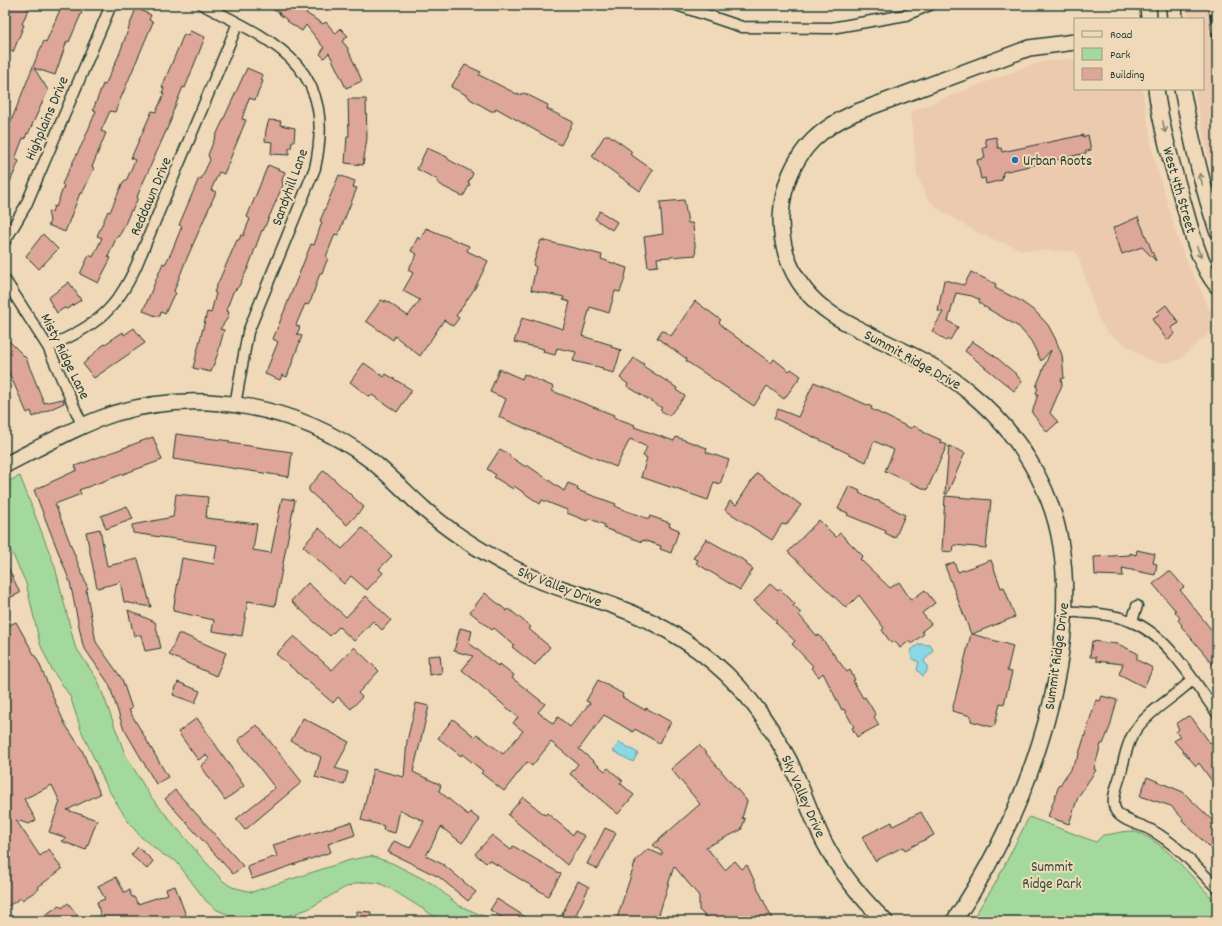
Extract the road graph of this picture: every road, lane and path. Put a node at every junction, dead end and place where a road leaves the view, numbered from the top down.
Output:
1 (111, 5) edge
2 (203, 5) edge
3 (677, 5) edge
4 (930, 5) edge
5 (1148, 5) edge
6 (1174, 5) edge
7 (1149, 18) edge
8 (1175, 18) edge
9 (238, 23) junction
10 (1074, 42) edge
11 (1156, 90) edge
12 (1182, 90) edge
13 (1217, 230) edge
14 (5, 241) edge
15 (5, 280) edge
16 (1217, 286) edge
17 (48, 347) junction
18 (234, 405) junction
19 (83, 427) junction
20 (5, 465) edge
21 (1137, 606) dead end
22 (1064, 611) junction
23 (1132, 621) junction
24 (1192, 680) junction
25 (1217, 712) edge
26 (1217, 888) edge
27 (885, 921) edge
28 (954, 921) edge

1 - 14 street, Highplains Drive
2 - 9 street, Sandyhill Lane
3 - 4 street
5 - 7 street
6 - 8 street
9 - 17 street, Reddawn Drive
9 - 18 street, Sandyhill Lane
10 - 22 street, Summit Ridge Drive
11 -> 16 street, West 4th Street
13 -> 12 street, West 4th Street
15 - 17 street, Misty Ridge Lane
17 - 19 street, Misty Ridge Lane
18 - 19 street, Sky Valley Drive
18 - 27 street, Sky Valley Drive
19 - 20 street, Sky Valley Drive
21 - 23 street
22 - 23 street
22 - 28 street, Summit Ridge Drive
23 - 24 street
24 - 25 street
24 - 26 street

